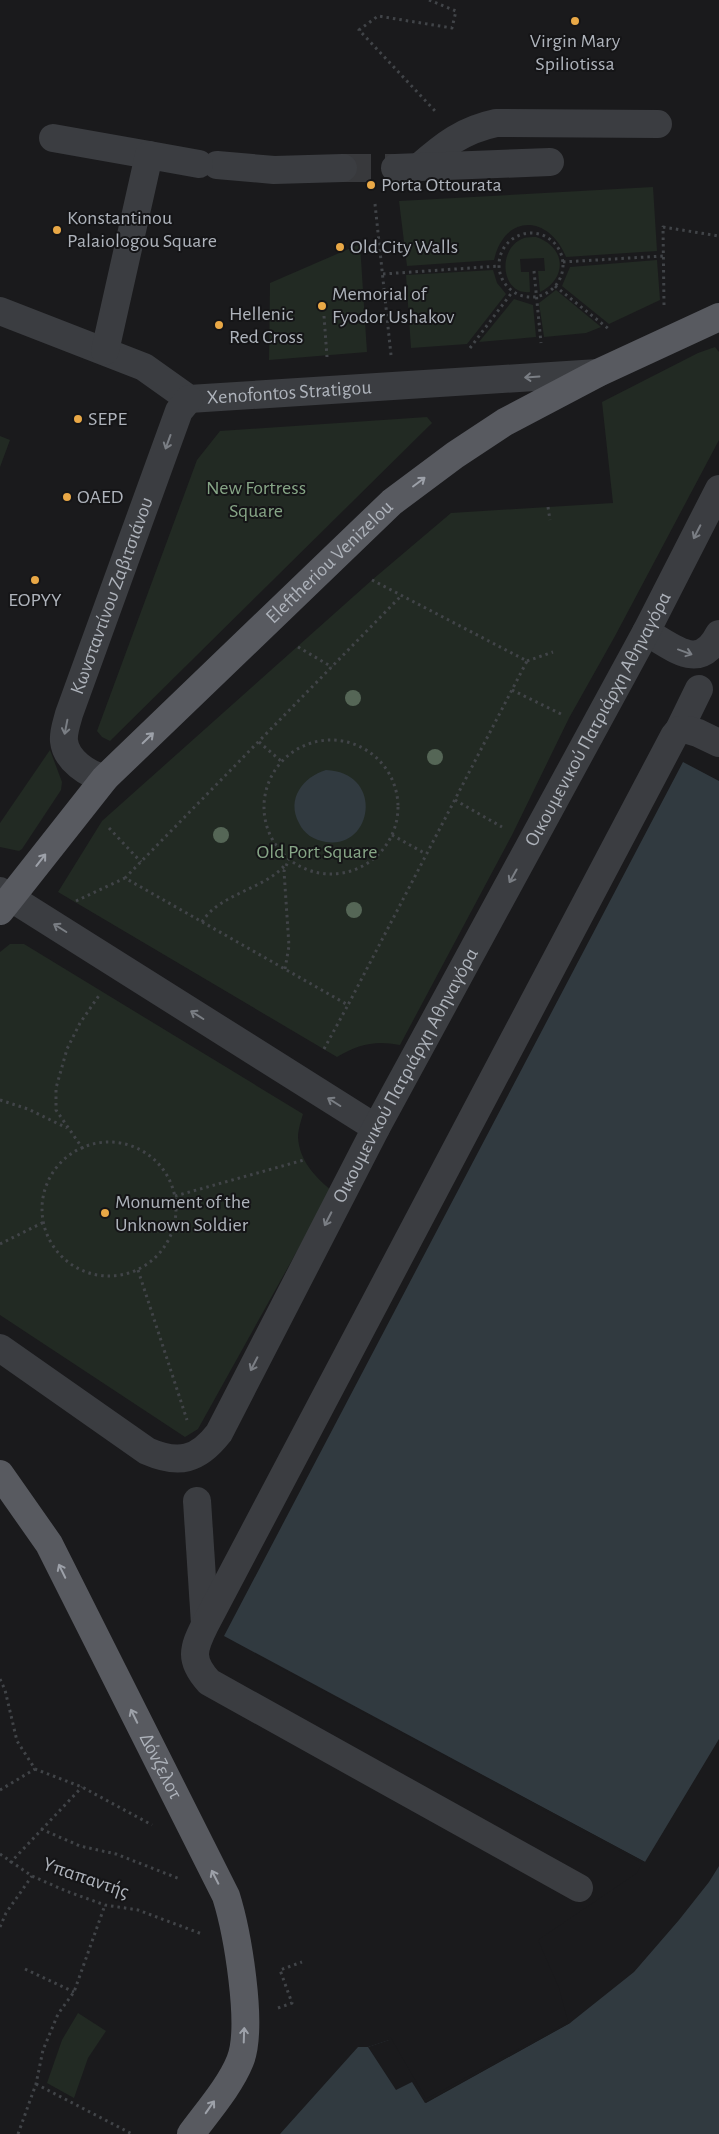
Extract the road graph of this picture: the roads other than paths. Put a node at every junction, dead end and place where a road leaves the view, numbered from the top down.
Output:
1 (658, 124) dead end
2 (53, 138) dead end
3 (149, 155) junction
4 (550, 162) dead end
5 (343, 168) tunnel mouth
6 (0, 311) edge
7 (719, 317) edge
8 (105, 351) junction
9 (598, 373) junction
10 (189, 399) junction
11 (719, 488) edge
12 (646, 632) junction
13 (719, 634) edge
14 (699, 689) dead end
15 (679, 730) junction
16 (719, 744) edge
17 (105, 778) junction
18 (4, 900) edge
19 (376, 1128) junction
20 (0, 1348) edge
21 (0, 1474) edge
22 (197, 1501) dead end
23 (206, 1625) junction
24 (579, 1888) dead end
25 (191, 2134) edge

1 - 4 street
2 - 3 street
3 - 5 street
3 - 8 street
6 - 8 street, Xenofontos Stratigou
7 - 9 main road, Eleftheriou Venizelou
8 - 10 street, Xenofontos Stratigou
9 -> 10 street, Xenofontos Stratigou
17 -> 9 main road, Eleftheriou Venizelou
10 -> 17 street, Κωνσταντίνου Ζαβιτσιάνου
11 -> 12 street, Οικουμενικού Πατριάρχη Αθηναγόρα
12 -> 13 street
12 -> 19 street, Οικουμενικού Πατριάρχη Αθηναγόρα
14 - 15 street
15 - 16 street
15 - 23 street
18 -> 17 main road, Eleftheriou Venizelou
19 -> 18 street
19 -> 20 street, Οικουμενικού Πατριάρχη Αθηναγόρα
25 -> 21 main road, Δόνζελοτ
22 - 23 street
23 - 24 street

